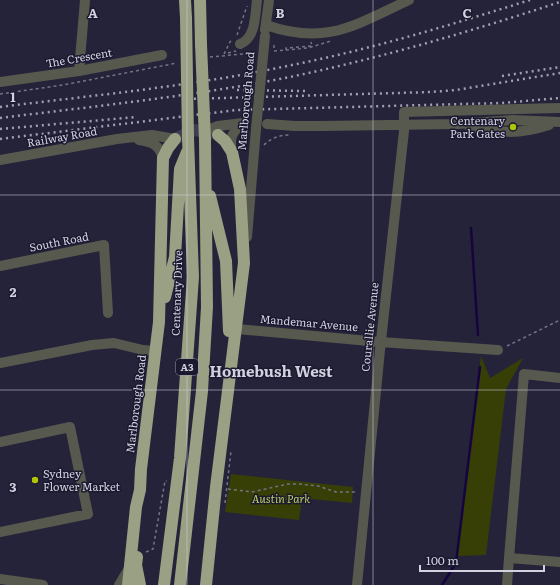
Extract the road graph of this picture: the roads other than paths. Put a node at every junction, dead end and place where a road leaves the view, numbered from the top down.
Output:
1 (85, 0) edge
2 (185, 0) edge
3 (200, 0) edge
4 (257, 0) edge
5 (269, 0) edge
6 (408, 0) edge
7 (266, 24) junction
8 (240, 44) dead end
9 (162, 55) dead end
10 (79, 71) junction
11 (0, 82) edge
12 (560, 108) edge
13 (505, 120) junction
14 (558, 122) edge
15 (267, 124) dead end
16 (457, 124) junction
17 (404, 125) junction
18 (205, 131) tunnel mouth
19 (506, 133) junction
20 (218, 135) tunnel mouth
21 (129, 138) junction
22 (175, 139) joint
23 (188, 143) junction
24 (232, 152) junction
25 (163, 158) junction
26 (0, 160) edge
27 (206, 181) junction
28 (244, 263) junction
29 (0, 266) edge
30 (108, 313) dead end
31 (159, 322) junction
32 (237, 329) junction
33 (380, 342) junction
34 (498, 350) road end
35 (156, 351) junction
36 (0, 363) edge
37 (560, 378) edge
38 (226, 406) junction
39 (0, 442) edge
40 (140, 490) junction
41 (0, 532) edge
42 (510, 558) junction
43 (560, 562) edge
44 (130, 566) junction
45 (0, 579) edge
46 (43, 585) edge
47 (119, 585) edge
48 (128, 585) edge
49 (140, 585) edge
50 (164, 585) edge
51 (180, 585) edge
52 (206, 585) edge
53 (357, 585) edge
54 (507, 585) edge

1 - 10 street
2 - 23 highway, Centenary Drive / A3, bridge
3 - 27 highway, A3, bridge
4 - 8 street
5 - 7 street, Marlborough Road
6 - 7 street
7 - 28 street, Marlborough Road, bridge
9 - 10 street, The Crescent
10 - 11 street, The Crescent
12 - 17 street
13 - 14 street
13 - 16 street
13 - 19 street
14 - 19 street
15 - 17 street
16 - 17 street
16 - 19 street
17 - 33 street, Courallie Avenue
18 - 24 street
20 - 24 highway
21 - 22 street, Railway Road
21 - 25 street, Railway Road
21 - 26 street, Railway Road
22 - 25 highway
23 - 31 highway
23 - 50 highway, Centenary Drive / A3
24 - 28 highway
25 - 31 highway
27 - 38 highway
27 - 51 highway, A3
28 - 32 highway
29 - 30 street, South Road
31 - 35 highway, Marlborough Road
32 - 33 street, Mandemar Avenue
32 - 38 highway
33 - 34 street, Mandemar Avenue
33 - 53 street, Courallie Avenue
35 - 36 street
35 - 40 highway, Marlborough Road
37 - 42 street
38 - 52 highway
39 - 41 street
40 - 44 highway, Marlborough Road
40 - 49 highway
42 - 43 street
42 - 54 street
44 - 47 street
44 - 48 highway, Marlborough Road
45 - 46 street

